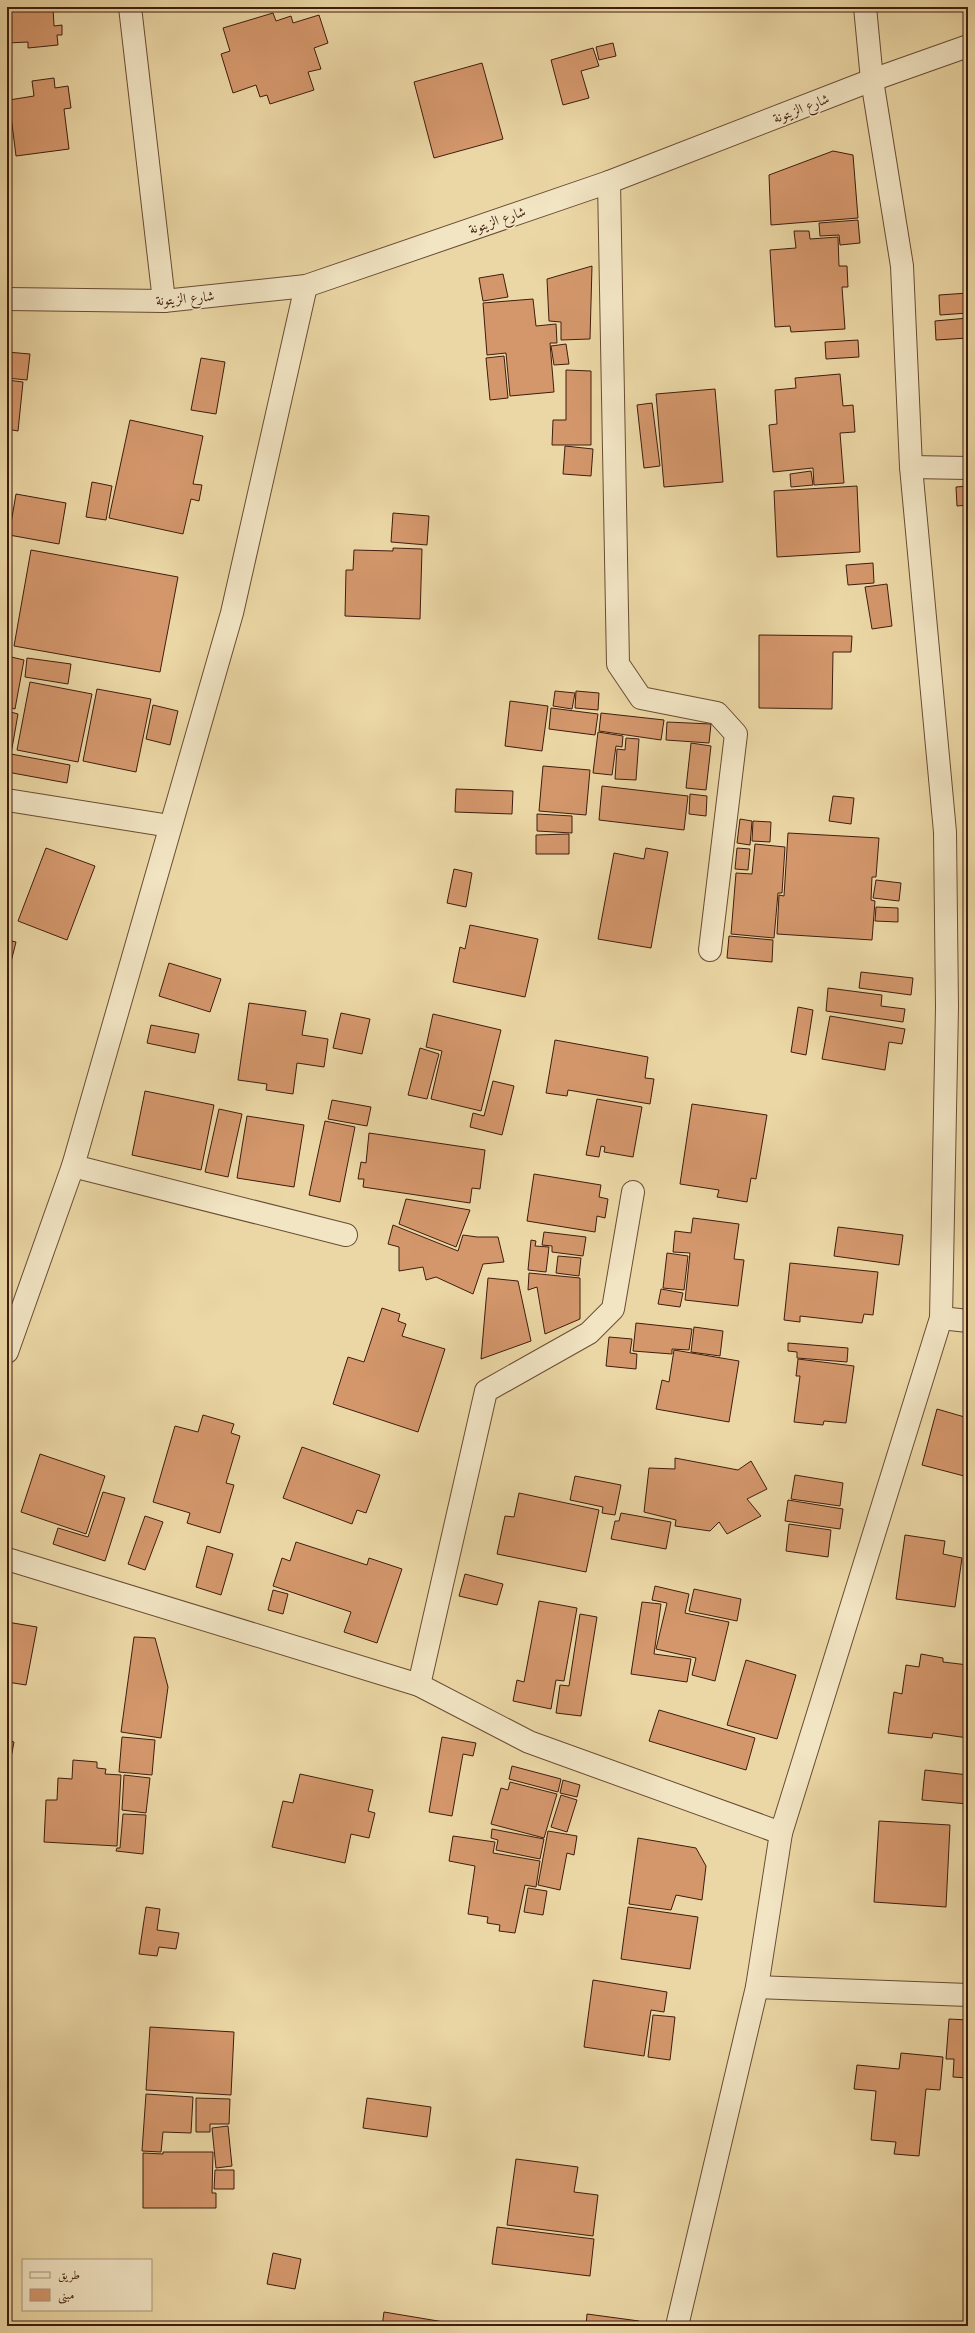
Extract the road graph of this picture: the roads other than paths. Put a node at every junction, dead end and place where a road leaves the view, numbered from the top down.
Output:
1 (130, 7) edge
2 (865, 7) edge
3 (968, 46) edge
4 (872, 80) junction
5 (609, 182) junction
6 (306, 286) junction
7 (7, 299) edge
8 (164, 301) junction
9 (911, 467) junction
10 (968, 468) edge
11 (7, 800) edge
12 (170, 826) junction
13 (710, 950) dead end
14 (73, 1166) junction
15 (633, 1192) dead end
16 (346, 1235) dead end
17 (941, 1318) junction
18 (968, 1321) edge
19 (7, 1352) edge
20 (7, 1559) edge
21 (419, 1685) junction
22 (781, 1833) junction
23 (757, 1987) junction
24 (968, 1995) edge
25 (677, 2326) edge

1 - 8 street
2 - 4 street
3 - 4 street, شارع الزيتونة
4 - 5 street, شارع الزيتونة
4 - 9 street
5 - 6 street, شارع الزيتونة
5 - 13 street
6 - 8 street, شارع الزيتونة
6 - 12 street
7 - 8 street, شارع الزيتونة
9 - 10 street
9 - 17 street
11 - 12 street
12 - 14 street
14 - 16 street
14 - 19 street
15 - 21 street
17 - 18 street
17 - 22 street
20 - 21 street
21 - 22 street
22 - 23 street
23 - 24 street
23 - 25 street

